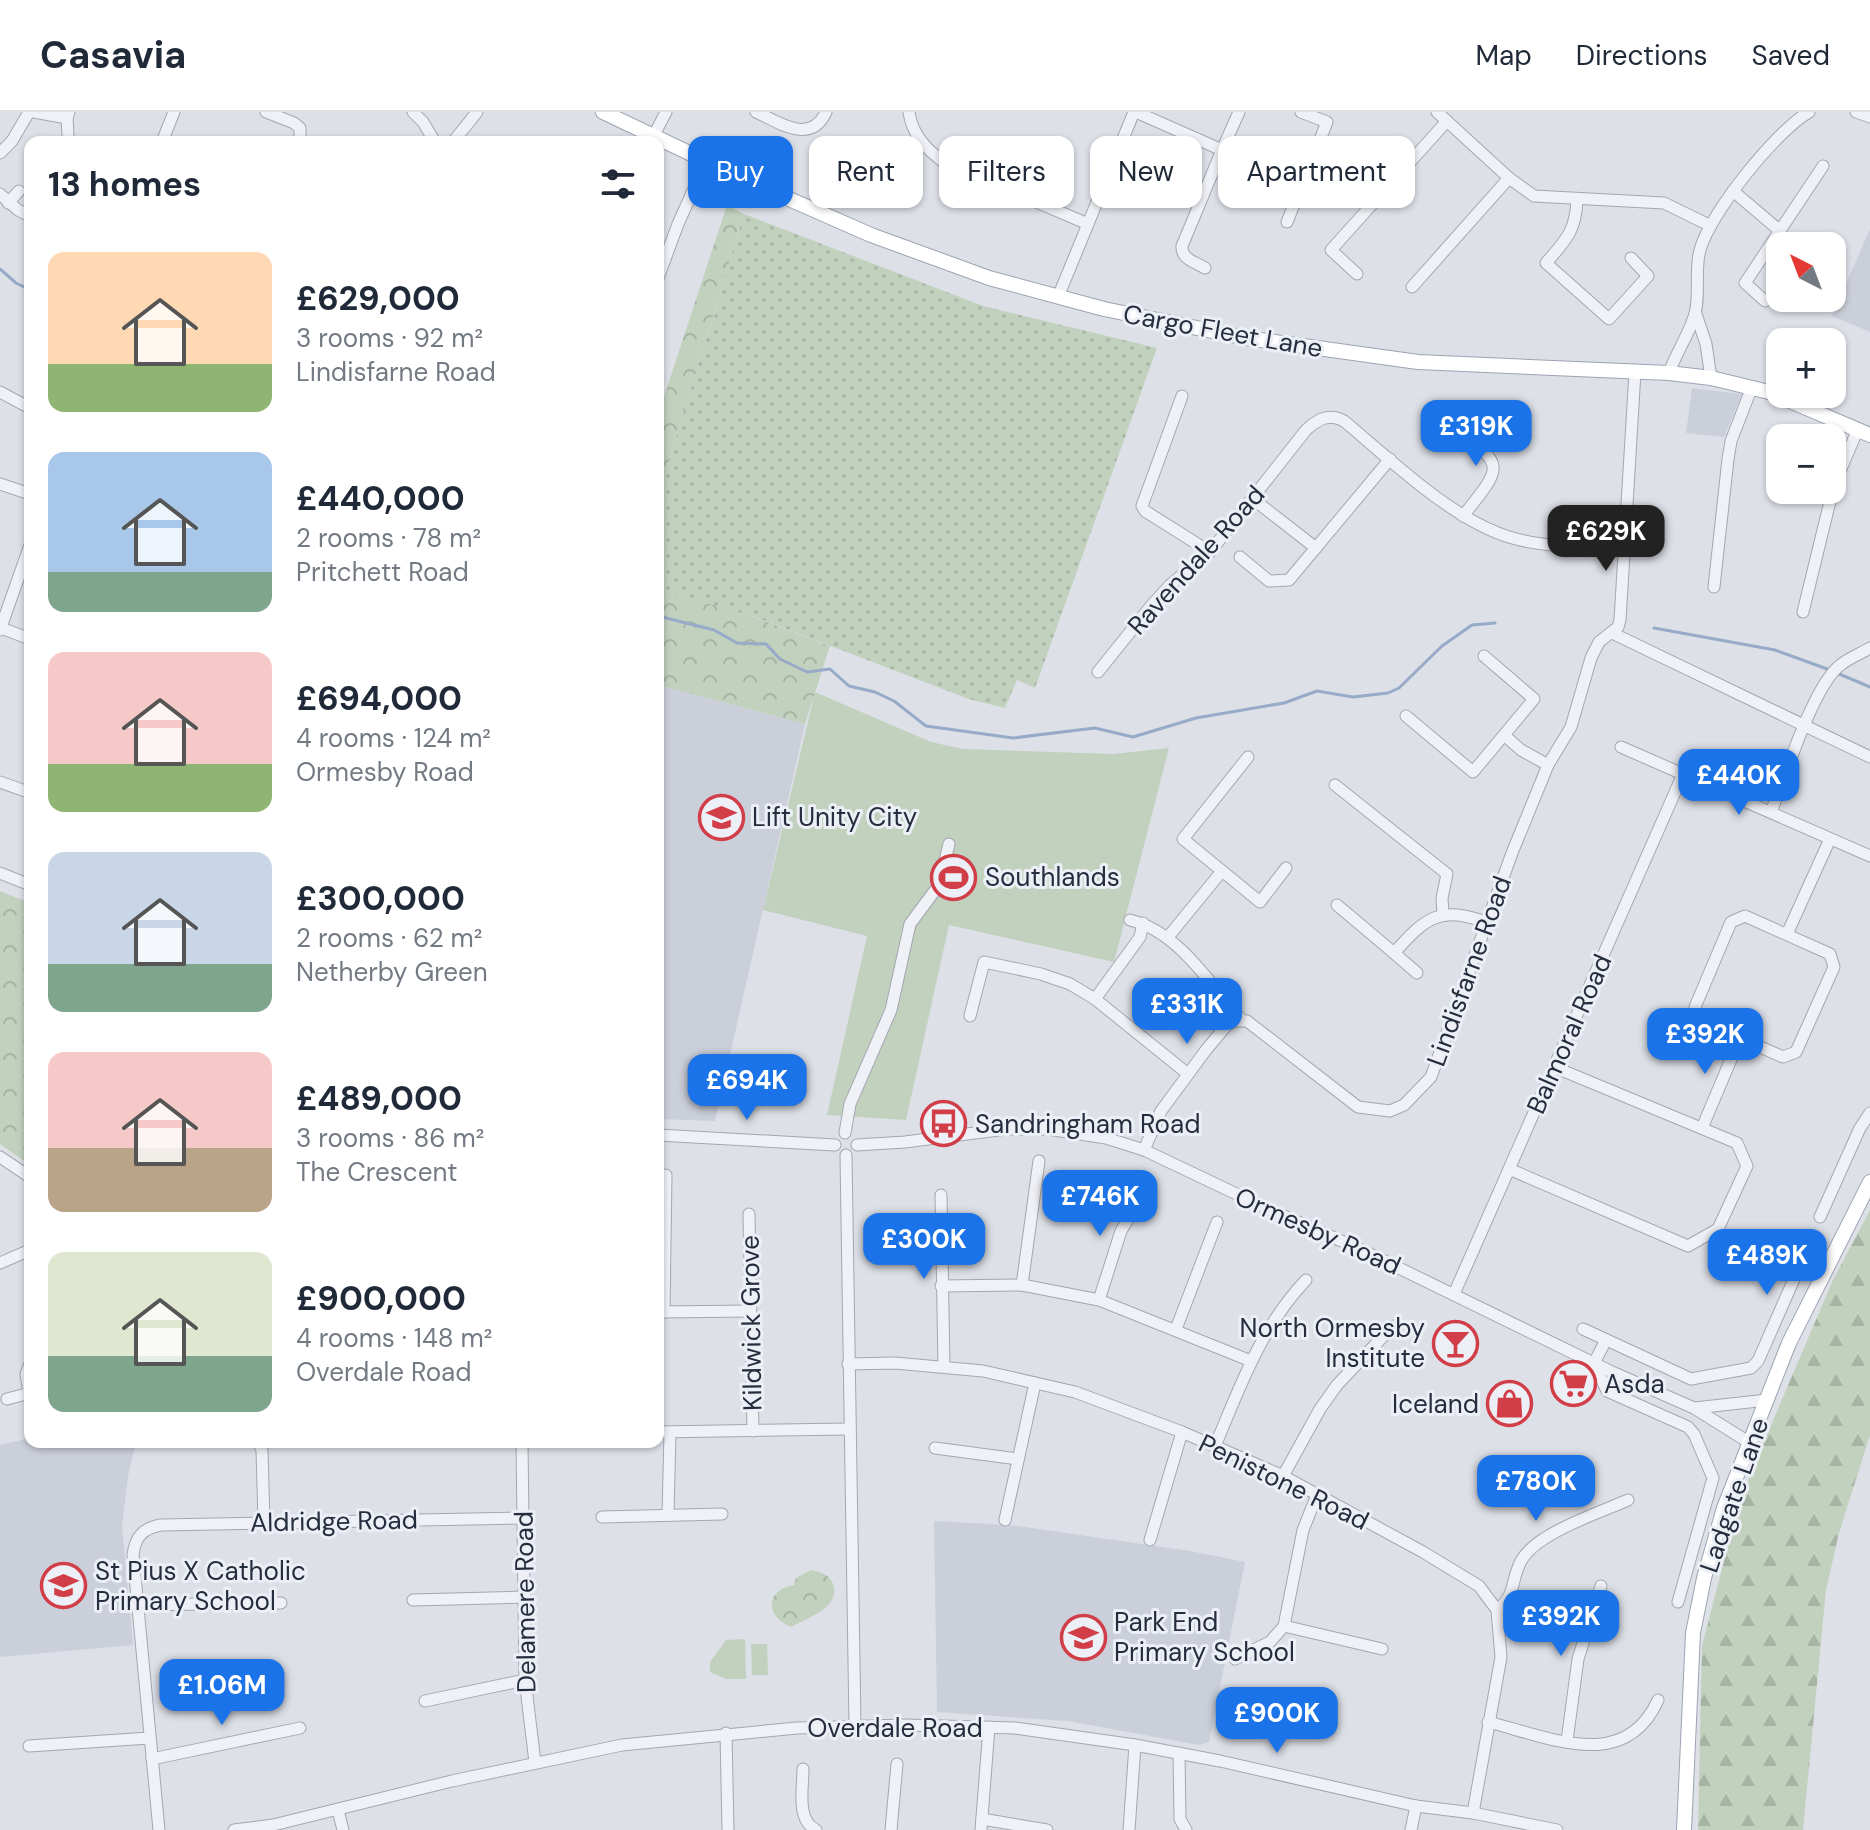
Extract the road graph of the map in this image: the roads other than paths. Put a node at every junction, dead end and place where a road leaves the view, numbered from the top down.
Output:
1 (32, 112) edge
2 (174, 112) edge
3 (266, 112) edge
4 (413, 112) edge
5 (477, 112) edge
6 (603, 112) edge
7 (666, 112) edge
8 (756, 112) edge
9 (826, 112) edge
10 (909, 112) edge
11 (1135, 112) edge
12 (1239, 112) edge
13 (1301, 112) edge
14 (1437, 112) edge
15 (1809, 112) edge
16 (1856, 112) edge
17 (68, 115) edge
18 (1870, 117) edge
19 (1447, 121) junction
20 (68, 135) dead end
21 (164, 136) edge
22 (300, 136) edge
23 (431, 136) edge
24 (458, 136) edge
25 (651, 136) edge
26 (654, 136) edge
27 (1228, 136) edge
28 (664, 142) edge
29 (1218, 148) edge
30 (0, 153) edge
31 (688, 154) edge
32 (1218, 160) edge
33 (1823, 166) dead end
34 (1509, 178) junction
35 (19, 191) dead end
36 (1733, 191) junction
37 (4, 199) edge
38 (1577, 199) junction
39 (793, 200) edge
40 (688, 202) edge
41 (24, 212) edge
42 (1287, 222) dead end
43 (1088, 224) junction
44 (1709, 225) junction
45 (1779, 230) junction
46 (664, 256) edge
47 (1631, 258) dead end
48 (1205, 268) dead end
49 (1357, 274) dead end
50 (1412, 287) dead end
51 (1058, 297) junction
52 (1765, 301) dead end
53 (1696, 314) junction
54 (1635, 372) junction
55 (1669, 373) junction
56 (1711, 378) junction
57 (1752, 387) junction
58 (0, 392) edge
59 (1182, 396) dead end
60 (24, 405) edge
61 (1451, 424) dead end
62 (1864, 432) edge
63 (1390, 459) junction
64 (0, 484) edge
65 (24, 492) edge
66 (1253, 499) junction
67 (1463, 516) junction
68 (1316, 548) junction
69 (1625, 549) junction
70 (1210, 552) junction
71 (1240, 557) dead end
72 (24, 562) edge
73 (1714, 587) dead end
74 (1803, 612) dead end
75 (0, 629) edge
76 (1612, 633) junction
77 (24, 637) edge
78 (1870, 648) edge
79 (1484, 656) dead end
80 (1098, 672) dead end
81 (1406, 716) dead end
82 (1805, 726) junction
83 (1504, 735) junction
84 (1621, 747) dead end
85 (1248, 757) dead end
86 (1870, 757) edge
87 (1548, 765) junction
88 (1683, 774) junction
89 (0, 782) edge
90 (1335, 785) dead end
91 (24, 791) edge
92 (1771, 812) junction
93 (1830, 839) junction
94 (949, 844) dead end
95 (1870, 856) edge
96 (1286, 868) dead end
97 (1222, 871) junction
98 (0, 873) edge
99 (24, 883) edge
100 (1337, 905) dead end
101 (1443, 914) junction
102 (1130, 920) dead end
103 (1143, 923) junction
104 (1488, 923) junction
105 (1787, 934) junction
106 (1168, 937) junction
107 (1394, 953) junction
108 (1417, 973) dead end
109 (1095, 999) junction
110 (970, 1016) dead end
111 (1241, 1019) junction
112 (1740, 1038) junction
113 (1554, 1067) junction
114 (1188, 1074) junction
115 (1870, 1113) edge
116 (1702, 1128) junction
117 (845, 1133) junction
118 (664, 1135) edge
119 (835, 1145) junction
120 (857, 1145) junction
121 (1144, 1150) junction
122 (846, 1155) junction
123 (0, 1157) edge
124 (1039, 1161) dead end
125 (1509, 1169) junction
126 (24, 1173) edge
127 (666, 1175) dead end
128 (664, 1182) edge
129 (1870, 1182) edge
130 (941, 1195) dead end
131 (1142, 1195) dead end
132 (749, 1214) dead end
133 (1820, 1217) dead end
134 (1217, 1222) dead end
135 (1809, 1245) dead end
136 (24, 1253) edge
137 (0, 1263) edge
138 (1306, 1280) dead end
139 (1022, 1285) junction
140 (941, 1286) junction
141 (1454, 1294) junction
142 (1099, 1300) junction
143 (750, 1311) junction
144 (664, 1312) edge
145 (1393, 1326) dead end
146 (1176, 1329) junction
147 (1583, 1329) dead end
148 (1606, 1340) junction
149 (1251, 1361) junction
150 (1594, 1363) junction
151 (848, 1364) junction
152 (944, 1367) junction
153 (1035, 1383) junction
154 (24, 1394) edge
155 (7, 1399) dead end
156 (1767, 1400) junction
157 (1694, 1408) junction
158 (849, 1429) junction
159 (753, 1431) junction
160 (1182, 1432) junction
161 (664, 1433) edge
162 (1750, 1443) junction
163 (1215, 1446) junction
164 (261, 1448) edge
165 (522, 1448) edge
166 (935, 1448) dead end
167 (1018, 1459) junction
168 (1283, 1476) junction
169 (1317, 1495) junction
170 (1628, 1500) dead end
171 (722, 1514) dead end
172 (668, 1515) junction
173 (602, 1517) dead end
174 (523, 1518) junction
175 (1005, 1520) dead end
176 (264, 1522) junction
177 (1150, 1540) dead end
178 (1601, 1586) dead end
179 (525, 1597) junction
180 (413, 1600) dead end
181 (1678, 1602) dead end
182 (281, 1603) dead end
183 (138, 1605) junction
184 (1497, 1610) junction
185 (1284, 1626) junction
186 (1382, 1649) dead end
187 (1235, 1659) dead end
188 (525, 1680) junction
189 (1658, 1700) dead end
190 (425, 1701) dead end
191 (1488, 1722) junction
192 (855, 1726) junction
193 (989, 1727) junction
194 (300, 1728) dead end
195 (726, 1733) junction
196 (149, 1738) junction
197 (1567, 1741) junction
198 (1135, 1745) junction
199 (29, 1746) dead end
200 (1179, 1753) junction
201 (152, 1759) junction
202 (535, 1762) junction
203 (897, 1764) dead end
204 (803, 1769) dead end
205 (1416, 1806) junction
206 (338, 1810) junction
207 (1473, 1813) junction
208 (982, 1824) edge
209 (1681, 1829) edge
210 (159, 1830) edge
211 (234, 1830) edge
212 (343, 1830) edge
213 (728, 1830) edge
214 (816, 1830) edge
215 (891, 1830) edge
216 (1047, 1830) edge
217 (1129, 1830) edge
218 (1186, 1830) edge
219 (1411, 1830) edge
220 (1557, 1830) edge

1 - 17 street
1 - 30 street
2 - 21 street
3 - 22 street
4 - 23 street
5 - 24 street
6 - 25 main road, Cargo Fleet Lane
7 - 26 street
8 - 9 street
10 - 43 street
11 - 29 street
11 - 43 street
12 - 27 street
13 - 42 street
14 - 19 street
15 - 36 street
16 - 18 street
17 - 20 street
19 - 34 street
19 - 49 street
28 - 31 main road, Cargo Fleet Lane
32 - 48 street
33 - 45 street
34 - 38 street
34 - 50 street
35 - 37 street
36 - 44 street
36 - 45 street
37 - 41 street
38 - 44 street
38 - 47 street
39 - 51 main road, Cargo Fleet Lane
40 - 46 street
43 - 51 street
44 - 53 street
45 - 52 street
51 - 54 main road, Cargo Fleet Lane
53 - 55 street
53 - 56 street
54 - 55 main road, Cargo Fleet Lane
54 - 69 street
55 - 56 main road, Cargo Fleet Lane
56 - 57 main road, Cargo Fleet Lane
57 - 62 main road, Cargo Fleet Lane
57 - 73 street
58 - 60 street
59 - 70 street
61 - 67 street
62 - 74 street
63 - 66 street, Ravendale Road
63 - 67 street, Ravendale Road
63 - 68 street
64 - 65 street
66 - 68 street
66 - 70 street, Ravendale Road
67 - 69 street, Ravendale Road
68 - 71 street
69 - 76 street, Lindisfarne Road
70 - 80 street, Ravendale Road
72 - 75 street
75 - 77 street
76 - 82 street
76 - 87 street, Lindisfarne Road
78 - 82 street
79 - 83 street
81 - 83 street
82 - 86 street
82 - 92 street
83 - 87 street
84 - 88 street
85 - 97 street
87 - 104 street, Lindisfarne Road
88 - 92 street
88 - 113 street, Balmoral Road
89 - 91 street
90 - 101 street
92 - 93 street
93 - 95 street
93 - 105 street
94 - 117 street
96 - 97 street
97 - 106 street
98 - 99 street
100 - 107 street
101 - 104 street
101 - 107 street
102 - 103 street, Lindisfarne Road
103 - 106 street, Lindisfarne Road
103 - 109 street
104 - 111 street, Lindisfarne Road
105 - 112 street
105 - 112 street
106 - 111 street, Lindisfarne Road
107 - 108 street
109 - 110 street
109 - 114 street
111 - 114 street
112 - 116 street
113 - 116 street
113 - 125 street, Balmoral Road
114 - 121 street
115 - 133 street
116 - 125 street
117 - 119 street
117 - 120 street
118 - 119 street
119 - 122 street
120 - 121 street, Ormesby Road
120 - 122 street
121 - 141 street, Ormesby Road
122 - 151 street
123 - 126 street
124 - 139 street
125 - 141 street, Balmoral Road
127 - 128 street
129 - 156 main road, Ladgate Lane
130 - 140 street
131 - 142 street
132 - 143 street, Kildwick Grove
134 - 146 street
135 - 148 street
136 - 137 street
138 - 149 street
139 - 140 street
139 - 142 street
140 - 152 street
141 - 150 street, Ormesby Road
142 - 146 street
143 - 144 street
143 - 159 street, Kildwick Grove
145 - 168 street
146 - 149 street
147 - 148 street
148 - 150 street
149 - 163 street
150 - 157 street, Ormesby Road
150 - 181 street
151 - 152 street, Penistone Road
151 - 158 street
152 - 153 street, Penistone Road
153 - 160 street, Penistone Road
153 - 167 street
154 - 155 street
156 - 157 street
156 - 162 main road, Ladgate Lane
157 - 162 street, Ormesby Road
158 - 159 street
158 - 192 street
159 - 161 street
160 - 163 street, Penistone Road
160 - 177 street
161 - 172 street
162 - 209 main road, Ladgate Lane
163 - 168 street, Penistone Road
164 - 176 street
165 - 174 street, Delamere Road
166 - 167 street
167 - 175 street
168 - 169 street, Penistone Road
169 - 184 street, Penistone Road
169 - 185 street
170 - 184 street
171 - 172 street
172 - 173 street
174 - 176 street, Aldridge Road
174 - 179 street, Delamere Road
176 - 183 street, Aldridge Road
178 - 197 street
179 - 180 street
179 - 188 street, Delamere Road
182 - 183 street
183 - 196 street
184 - 191 street
185 - 186 street
185 - 187 street
188 - 190 street
188 - 202 street, Delamere Road
189 - 197 street
191 - 197 street
191 - 207 street
192 - 193 street, Overdale Road
192 - 195 street, Overdale Road
193 - 198 street, Overdale Road
193 - 208 street
194 - 201 street
195 - 202 street, Overdale Road
195 - 213 street
196 - 199 street
196 - 201 street
198 - 200 street, Overdale Road
198 - 217 street
200 - 205 street, Overdale Road
200 - 218 street
201 - 210 street
202 - 206 street, Overdale Road
203 - 215 street
204 - 214 street
205 - 207 street, Overdale Road
205 - 219 street
206 - 211 street, Overdale Road
206 - 212 street
207 - 220 street, Overdale Road
208 - 216 street

